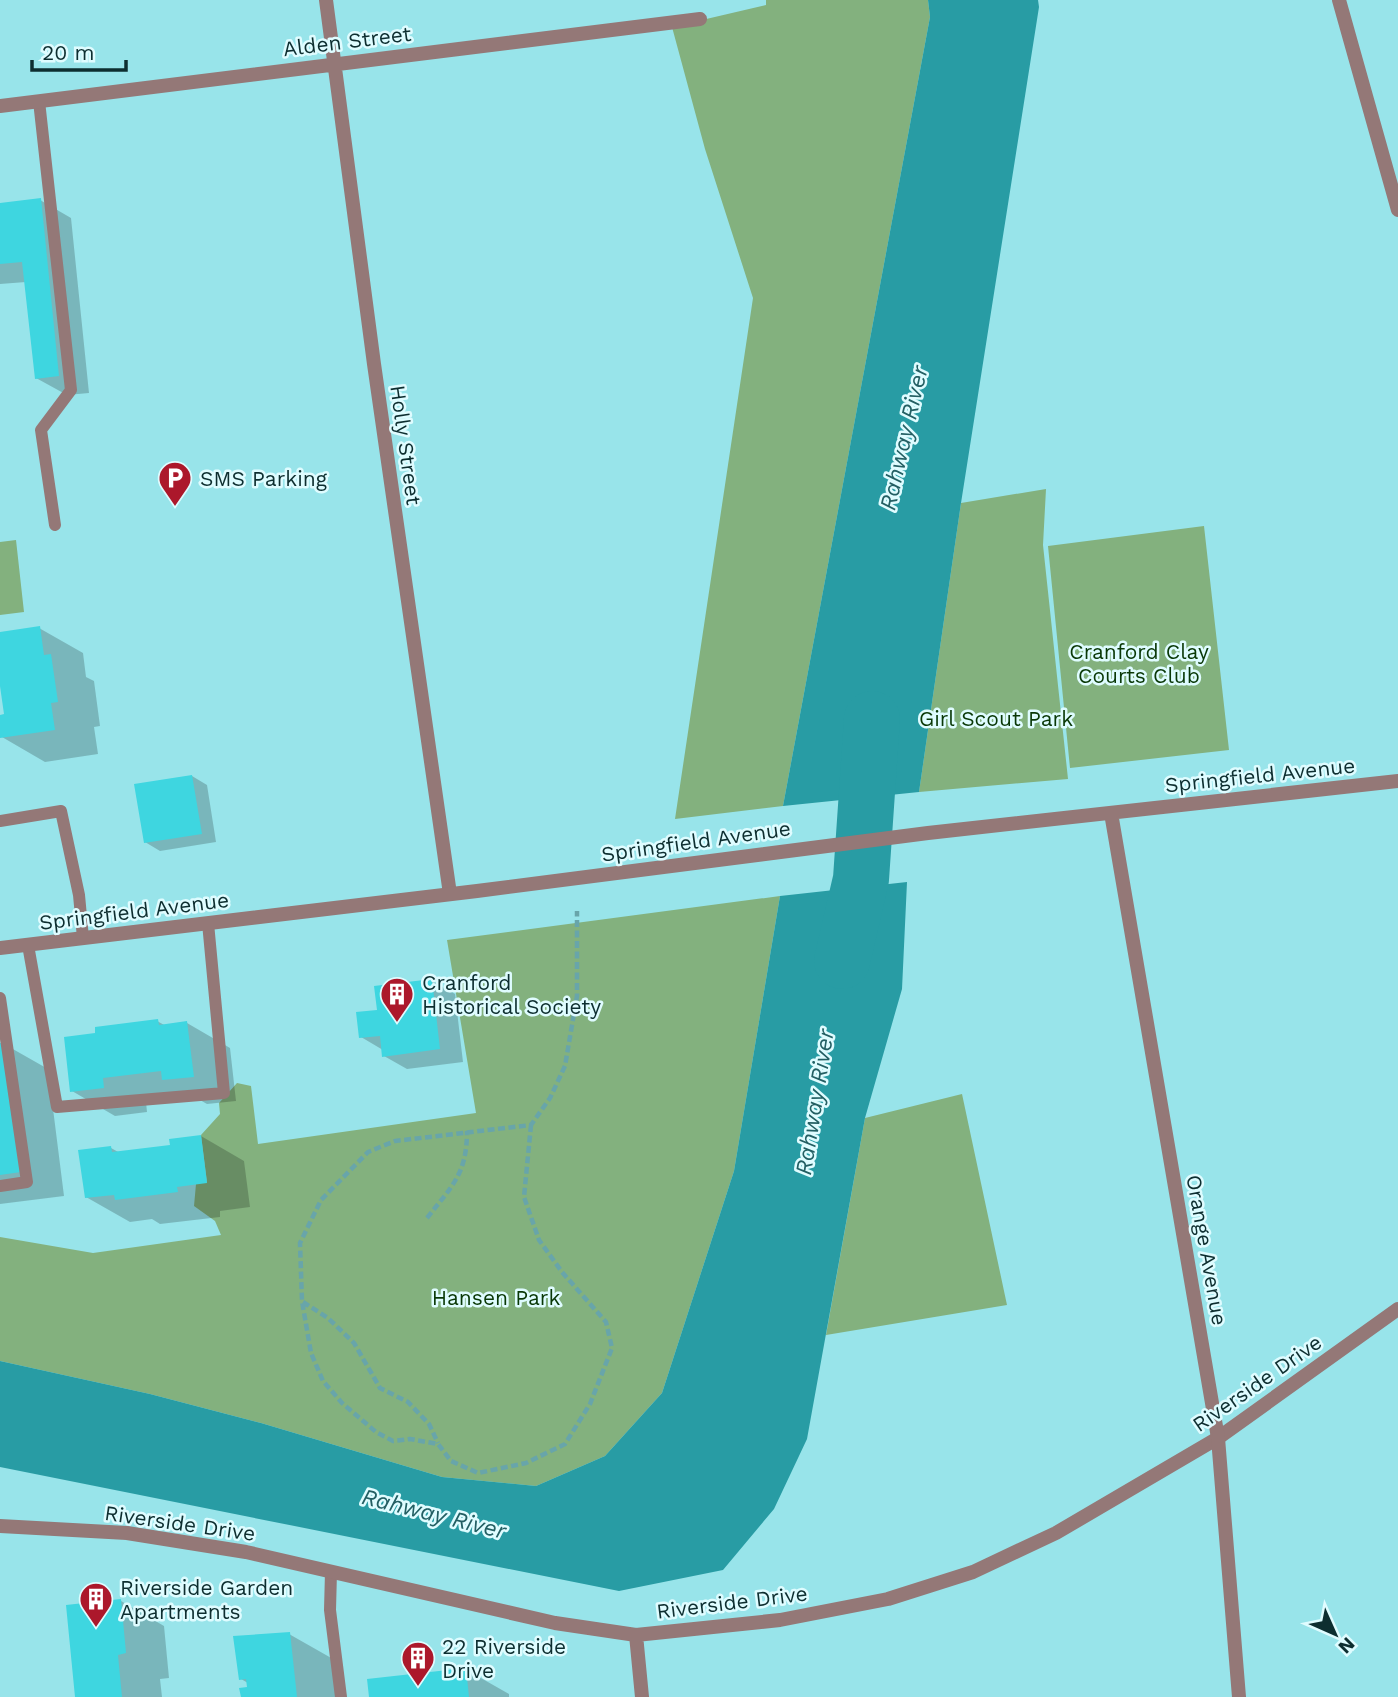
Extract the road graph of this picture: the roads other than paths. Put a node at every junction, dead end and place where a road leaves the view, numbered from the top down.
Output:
1 (326, 0) edge
2 (1339, 0) edge
3 (700, 19) dead end
4 (335, 64) junction
5 (39, 102) junction
6 (0, 106) edge
7 (1398, 210) edge
8 (55, 525) dead end
9 (1398, 781) edge
10 (1111, 813) junction
11 (0, 821) edge
12 (450, 894) junction
13 (208, 923) junction
14 (83, 938) junction
15 (28, 945) junction
16 (0, 948) edge
17 (0, 998) edge
18 (0, 1186) edge
19 (1398, 1310) edge
20 (1218, 1438) junction
21 (0, 1526) edge
22 (331, 1572) junction
23 (636, 1635) junction
24 (341, 1697) edge
25 (642, 1697) edge
26 (1239, 1697) edge

1 - 4 street, Holly Street
2 - 7 street
3 - 4 street, Alden Street
4 - 5 street, Alden Street
4 - 12 street, Holly Street
5 - 6 street, Alden Street
5 - 8 lane
9 - 10 street, Springfield Avenue
10 - 12 street, Springfield Avenue
10 - 20 street, Orange Avenue
11 - 14 lane
12 - 13 street, Springfield Avenue
13 - 14 street, Springfield Avenue
13 - 15 lane
14 - 15 street, Springfield Avenue
15 - 16 street, Springfield Avenue
17 - 18 lane
19 - 20 street, Riverside Drive
20 - 23 street, Riverside Drive
20 - 26 street, Orange Avenue
21 - 22 street, Riverside Drive
22 - 23 street, Riverside Drive
22 - 24 lane
23 - 25 street

